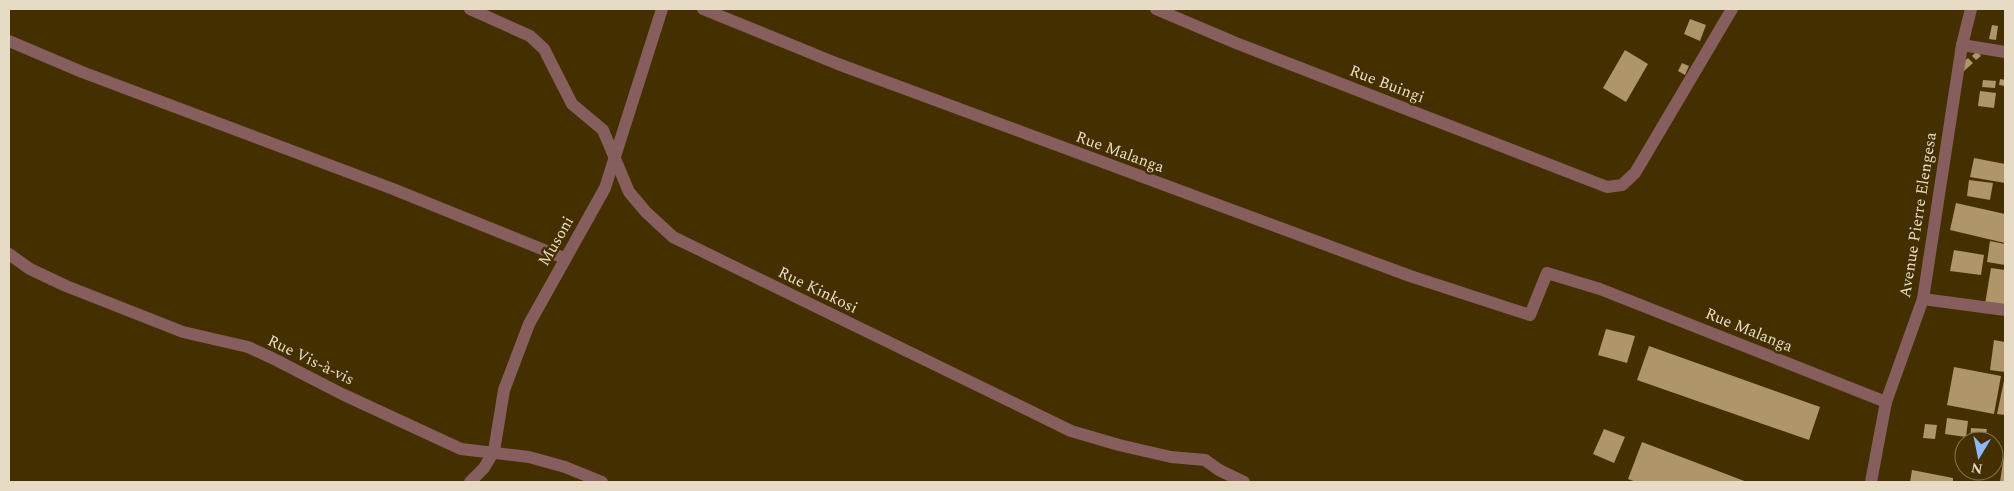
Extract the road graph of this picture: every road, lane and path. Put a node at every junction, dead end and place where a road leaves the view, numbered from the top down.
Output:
1 (470, 9) edge
2 (662, 9) edge
3 (703, 9) edge
4 (1156, 9) edge
5 (1732, 9) edge
6 (1971, 9) edge
7 (9, 42) edge
8 (1962, 44) junction
9 (2005, 52) edge
10 (615, 161) junction
11 (9, 254) edge
12 (564, 258) junction
13 (1923, 299) junction
14 (2005, 310) edge
15 (1886, 402) junction
16 (494, 451) junction
17 (470, 482) edge
18 (602, 482) edge
19 (1244, 482) edge
20 (1871, 482) edge

1 - 10 street, Rue Kinkosi
2 - 10 street, Musoni
3 - 15 street, Rue Malanga
4 - 5 street, Rue Buingi
6 - 8 street, Avenue Pierre Elengesa
7 - 12 street
8 - 9 street
8 - 13 street, Avenue Pierre Elengesa
10 - 12 street, Musoni
10 - 19 street, Rue Kinkosi
11 - 16 street, Rue Vis-à-vis
12 - 16 street, Musoni
13 - 14 street
13 - 15 street, Avenue Pierre Elengesa
15 - 20 street, Avenue Pierre Elengesa
16 - 17 street, Musoni
16 - 18 street, Rue Vis-à-vis

